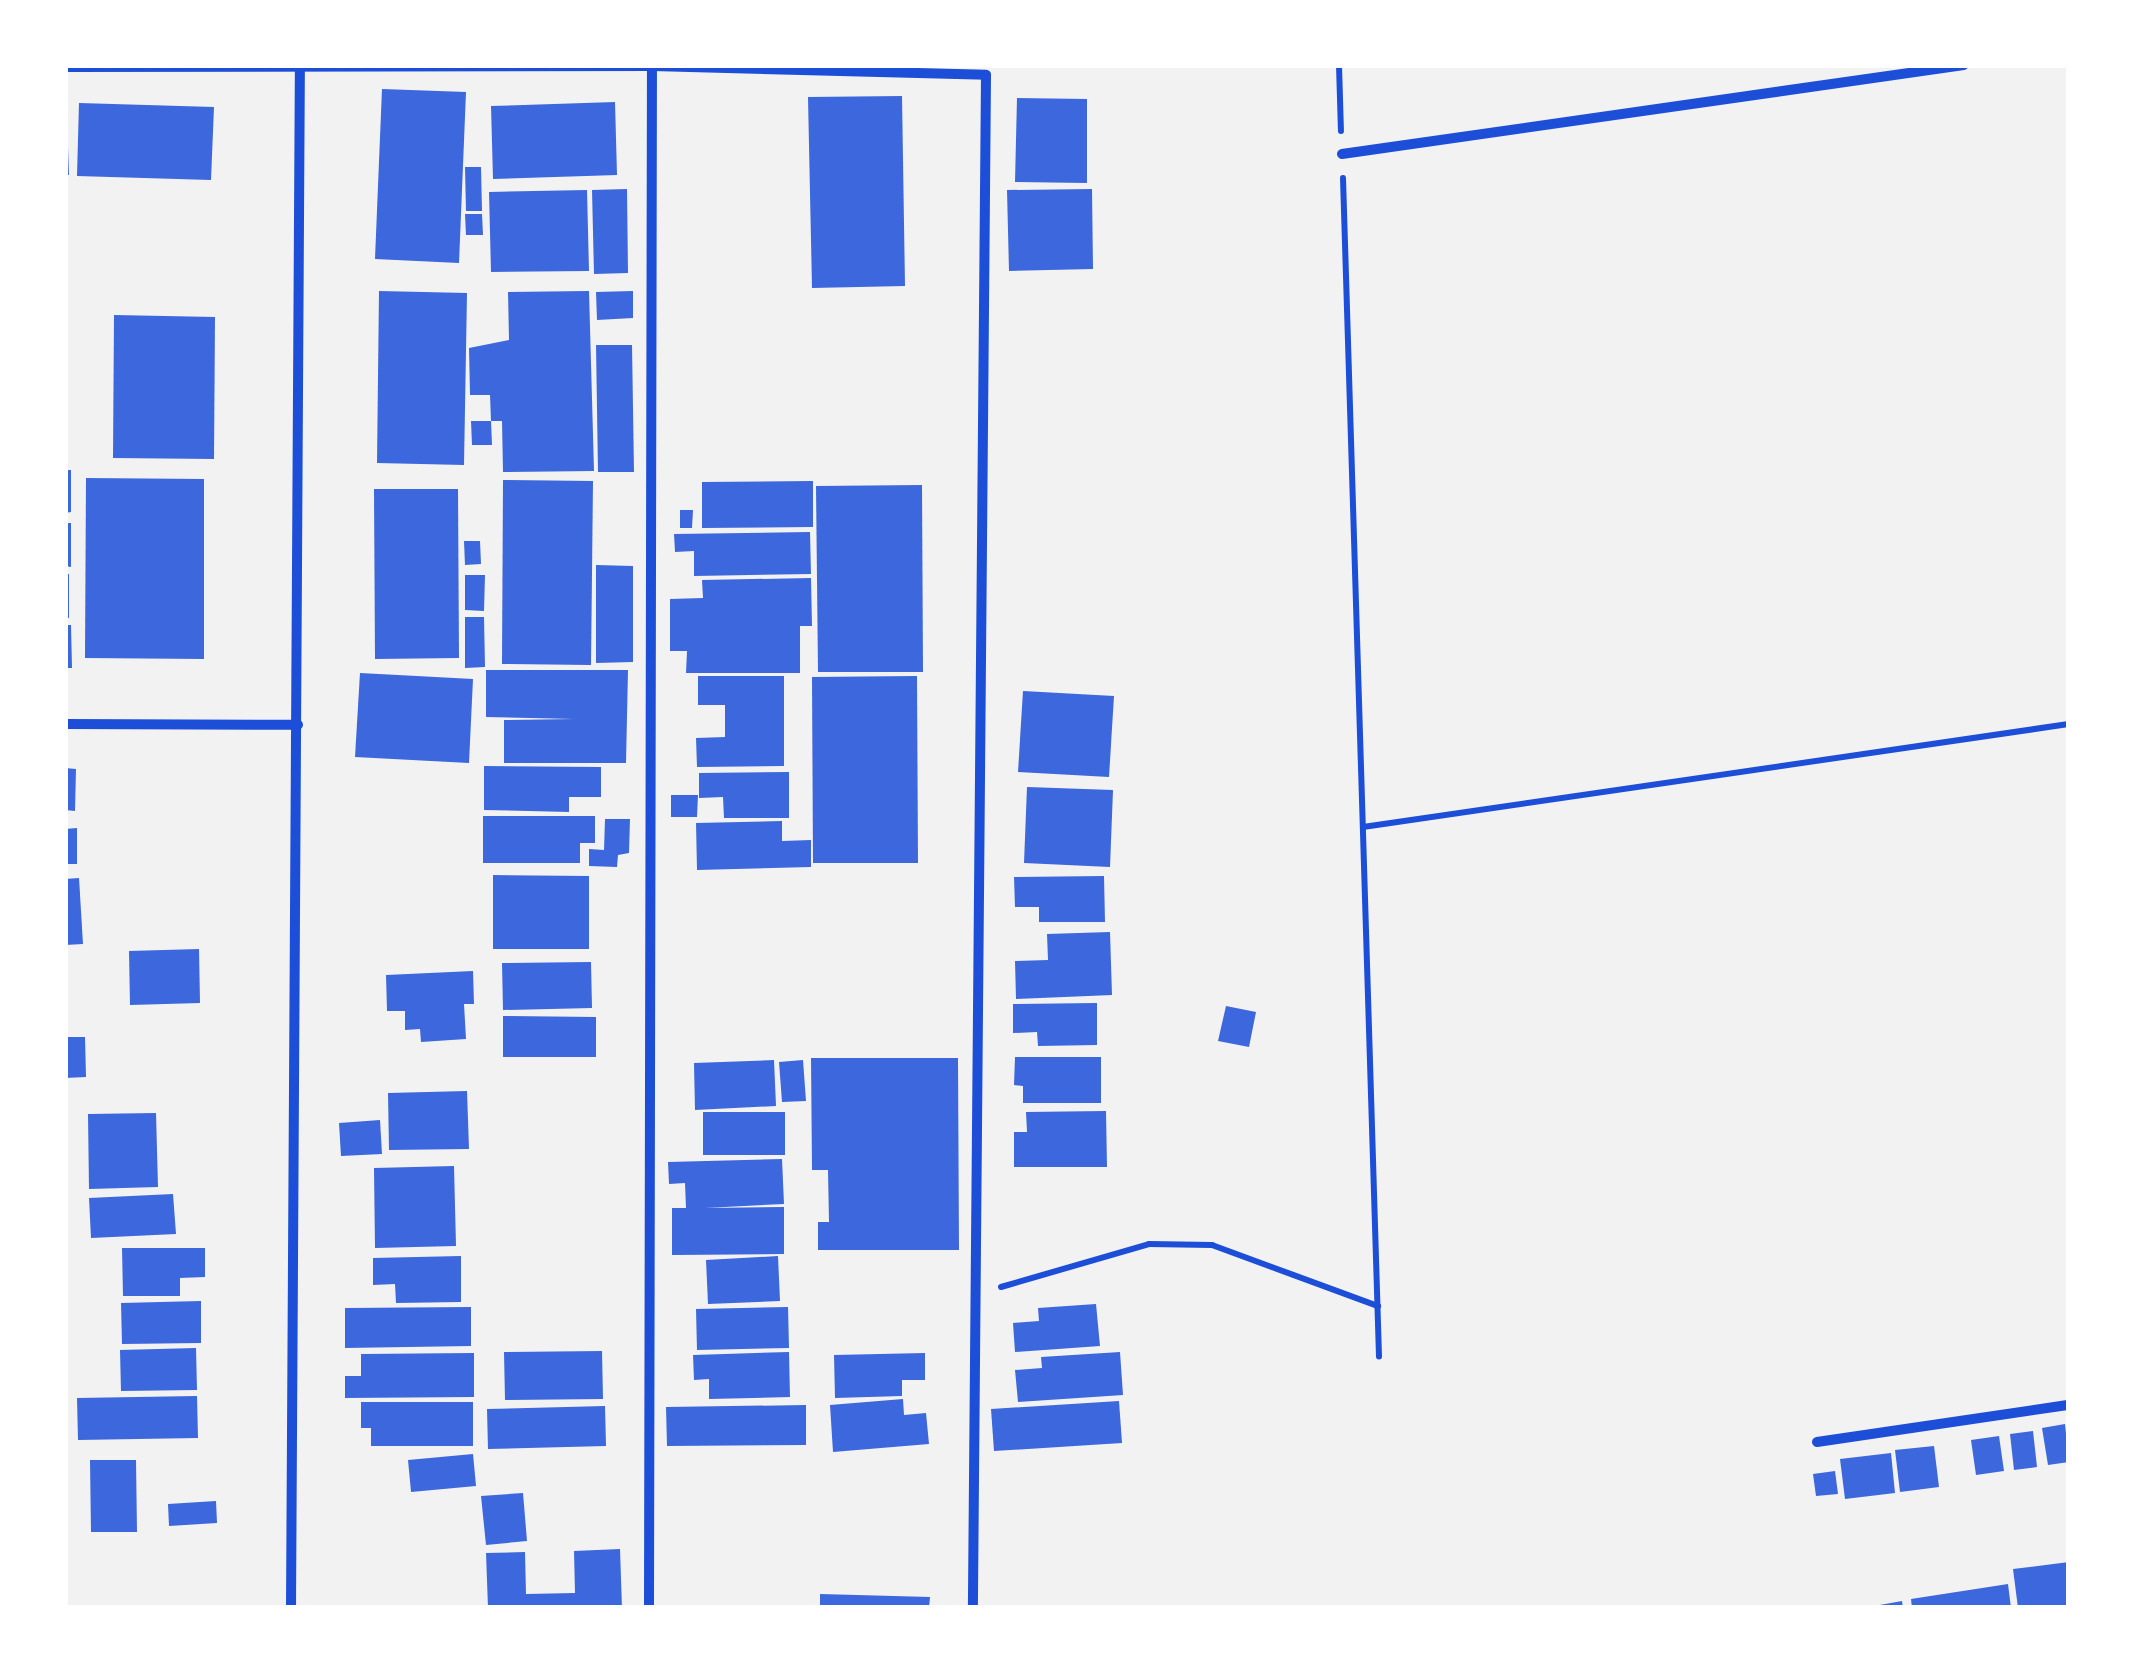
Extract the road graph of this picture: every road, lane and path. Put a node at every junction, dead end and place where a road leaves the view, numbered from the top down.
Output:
1 (300, 65) edge
2 (1339, 65) edge
3 (1964, 65) edge
4 (652, 66) edge
5 (65, 67) edge
6 (1342, 154) junction
7 (65, 724) edge
8 (2069, 724) edge
9 (298, 725) junction
10 (1363, 827) junction
11 (980, 1293) junction
12 (1378, 1306) junction
13 (1379, 1356) dead end
14 (2069, 1405) edge
15 (1817, 1442) dead end
16 (291, 1608) edge
17 (649, 1608) edge
18 (973, 1608) edge

1 - 4 street
1 - 5 street
1 - 9 street
2 - 6 path
3 - 6 street
4 - 11 street
4 - 17 street
6 - 10 path
7 - 9 street
8 - 10 path
9 - 16 street
10 - 12 path
11 - 12 path
11 - 18 street
12 - 13 path
14 - 15 street

